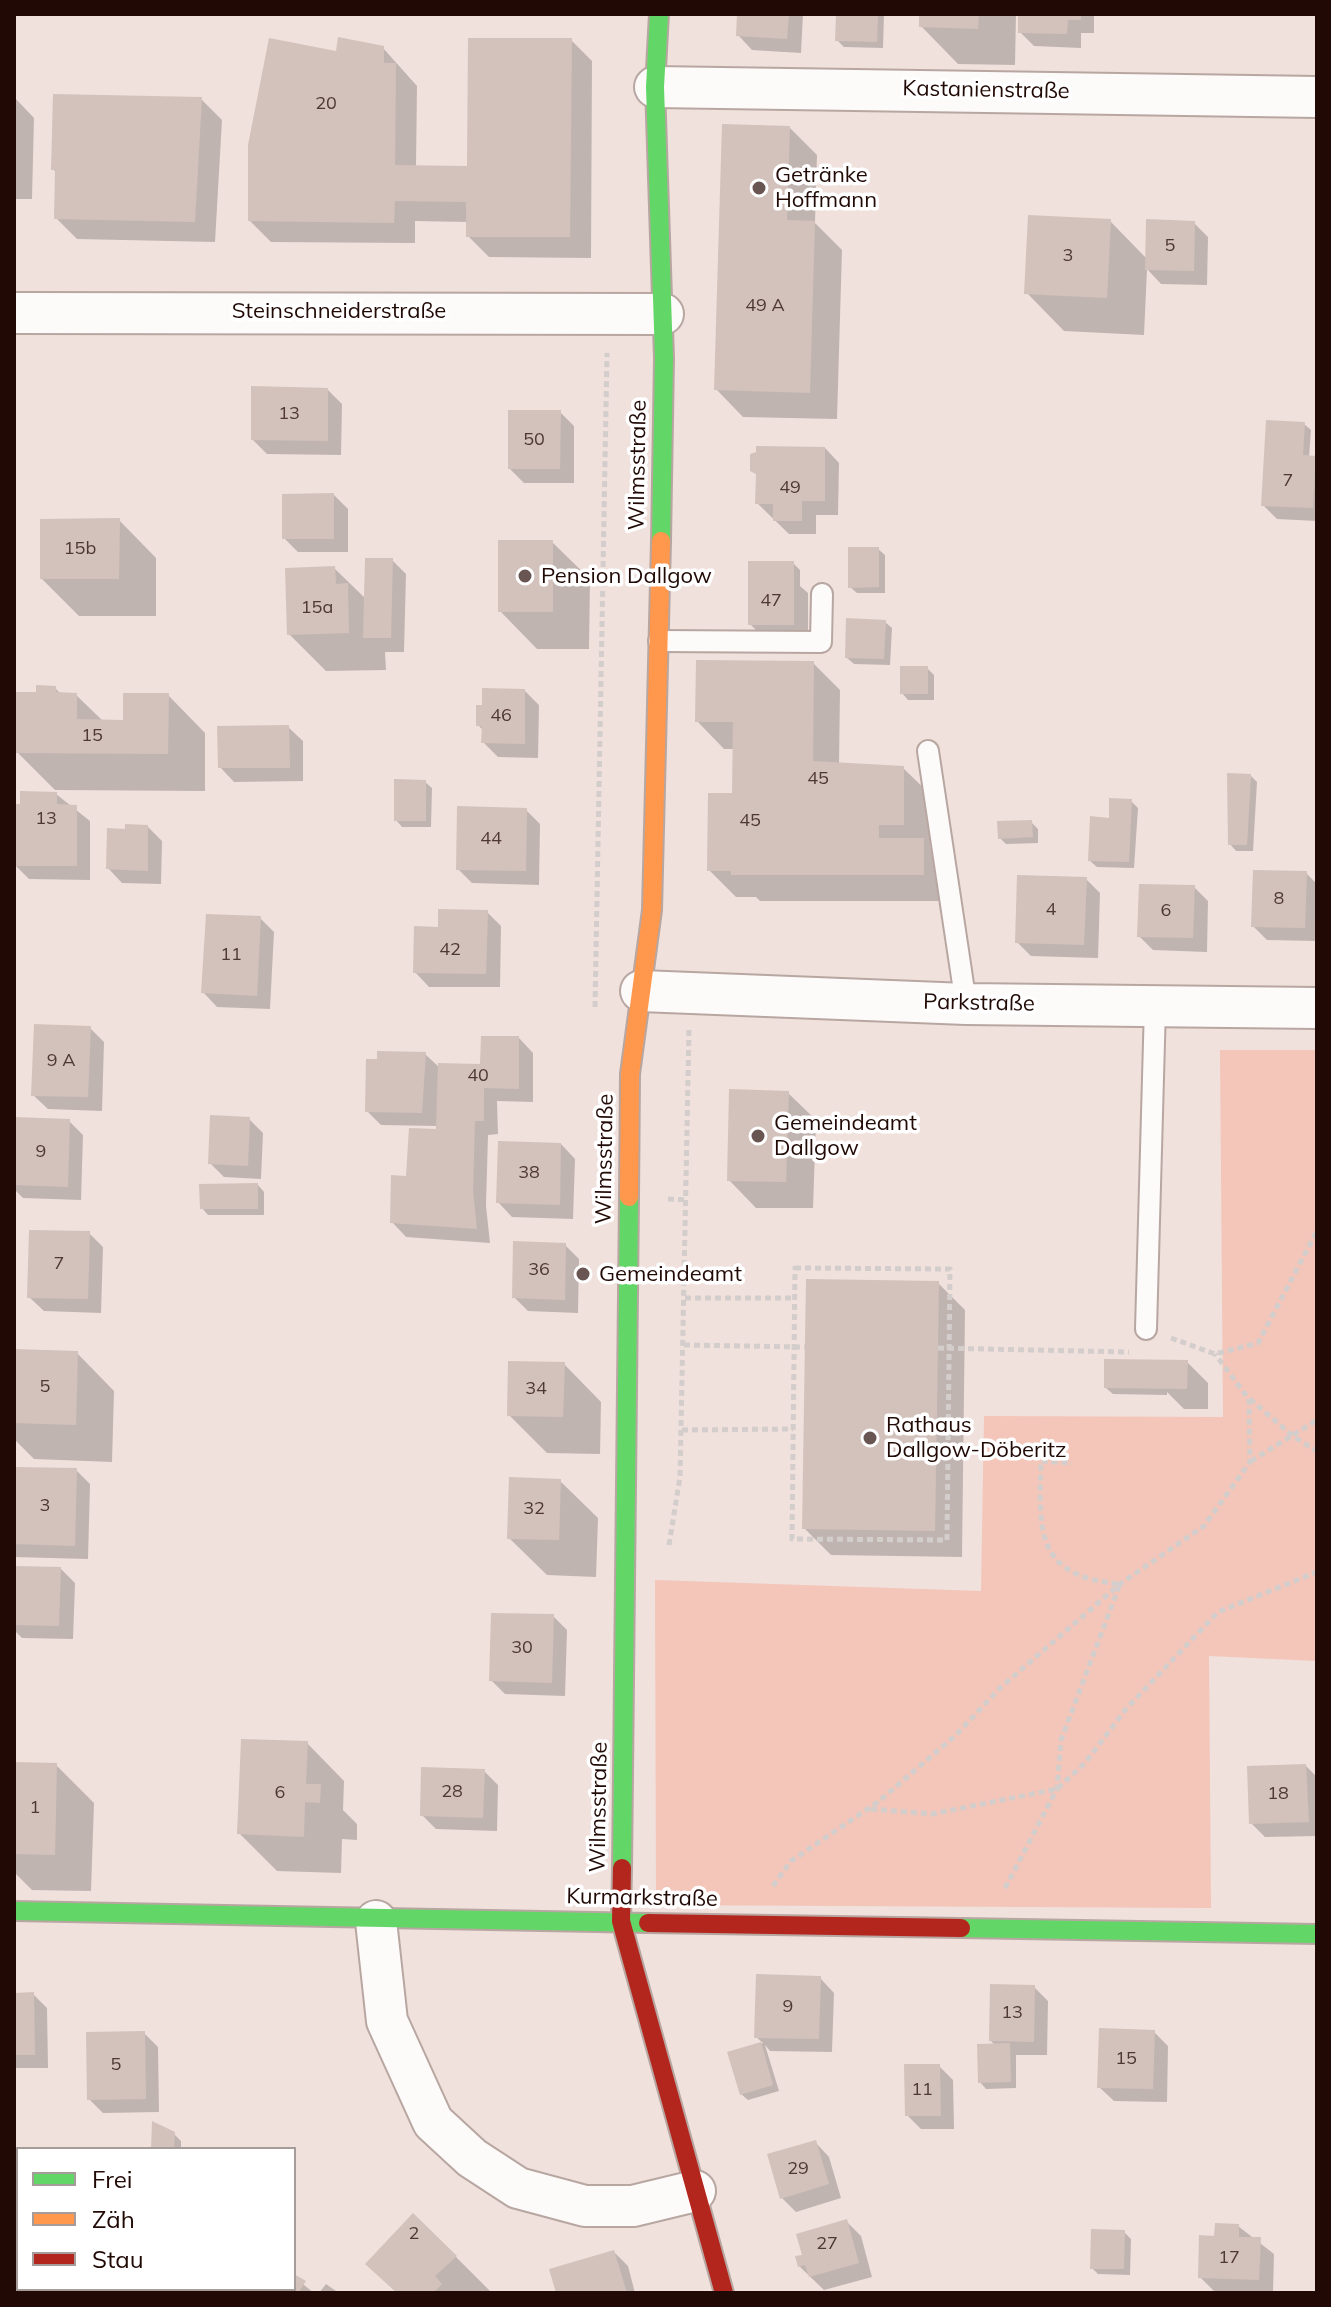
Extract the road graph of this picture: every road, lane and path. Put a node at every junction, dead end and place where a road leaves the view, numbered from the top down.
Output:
1 (659, 14) edge
2 (655, 87) junction
3 (1317, 97) edge
4 (14, 313) edge
5 (663, 314) junction
6 (822, 594) dead end
7 (659, 641) junction
8 (928, 751) dead end
9 (641, 991) junction
10 (689, 993) junction
11 (966, 1004) junction
12 (1155, 1006) junction
13 (1317, 1008) edge
14 (1317, 1231) edge
15 (685, 1298) junction
16 (795, 1298) junction
17 (1146, 1329) junction
18 (684, 1345) junction
19 (805, 1347) dead end
20 (794, 1348) junction
21 (938, 1348) dead end
22 (949, 1348) junction
23 (1215, 1354) junction
24 (1249, 1399) junction
25 (1317, 1420) edge
26 (793, 1429) junction
27 (682, 1430) junction
28 (1294, 1437) junction
29 (1317, 1451) edge
30 (1250, 1462) junction
31 (1072, 1463) dead end
32 (668, 1548) dead end
33 (1317, 1572) edge
34 (1120, 1584) junction
35 (1057, 1789) junction
36 (869, 1809) junction
37 (14, 1911) edge
38 (376, 1921) junction
39 (621, 1921) junction
40 (759, 1923) junction
41 (984, 1928) junction
42 (1317, 1934) edge
43 (695, 2191) junction
44 (724, 2293) edge

1 - 2 street, Wilmsstraße
2 - 3 street, Kastanienstraße
2 - 5 street, Wilmsstraße
4 - 5 street, Steinschneiderstraße
5 - 7 street, Wilmsstraße
6 - 7 lane
7 - 9 street, Wilmsstraße
8 - 11 lane
9 - 10 street, Parkstraße
9 - 39 street, Wilmsstraße
10 - 11 street, Parkstraße
10 - 15 path
11 - 12 street, Parkstraße
12 - 13 street, Parkstraße
12 - 17 lane
14 - 23 path
15 - 16 path
15 - 18 path
16 - 20 path
16 - 22 path
17 - 22 path
17 - 23 path
18 - 20 path
18 - 27 path
19 - 20 path
20 - 26 path
21 - 22 path
22 - 26 path
23 - 24 path
24 - 28 path
24 - 30 path
25 - 28 path
26 - 27 path
27 - 32 path
28 - 29 path
28 - 30 path
30 - 34 path
31 - 34 path
33 - 35 path
34 - 35 path
34 - 36 path
35 - 36 path
35 - 41 path
36 - 40 path
37 - 38 street, Kurmarkstraße
38 - 39 street, Kurmarkstraße
38 - 43 street
39 - 40 street, Kurmarkstraße
39 - 43 street, Wilmsstraße
40 - 41 street, Kurmarkstraße
41 - 42 street, Kurmarkstraße
43 - 44 street, Wilmsstraße

